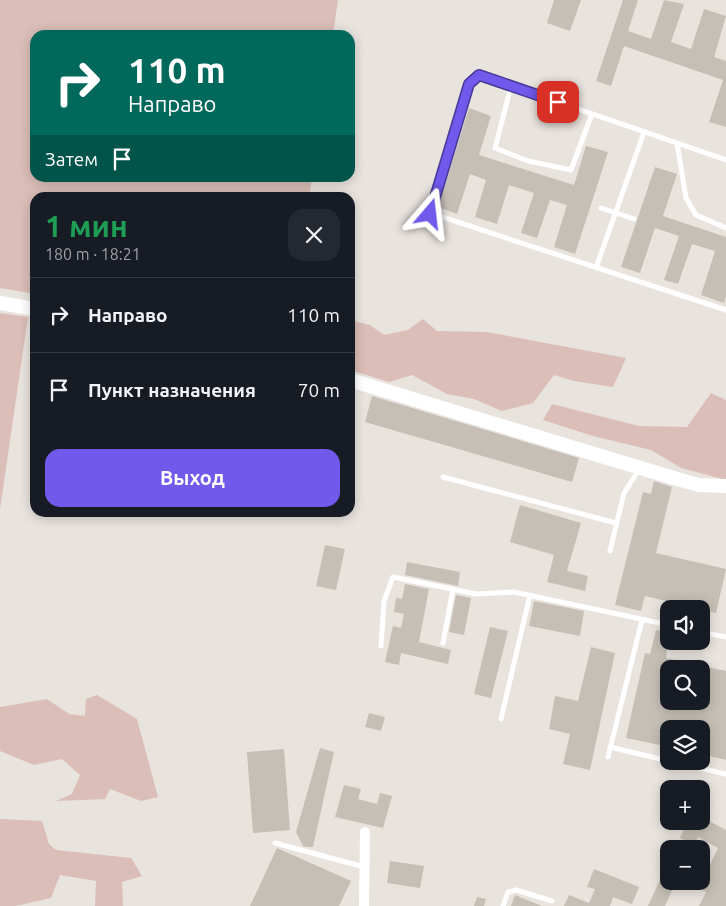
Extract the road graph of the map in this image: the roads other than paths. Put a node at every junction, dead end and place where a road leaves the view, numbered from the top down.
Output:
1 (511, 86) junction
2 (592, 114) junction
3 (644, 132) junction
4 (677, 143) junction
5 (726, 160) edge
6 (601, 208) dead end
7 (616, 213) junction
8 (634, 219) dead end
9 (726, 228) edge
10 (596, 268) junction
11 (0, 303) edge
12 (30, 308) edge
13 (726, 310) edge
14 (355, 382) edge
15 (640, 467) junction
16 (443, 477) dead end
17 (726, 486) edge
18 (616, 523) junction
19 (610, 551) dead end
20 (453, 589) junction
21 (530, 595) junction
22 (642, 620) junction
23 (660, 623) edge
24 (710, 634) edge
25 (726, 637) edge
26 (443, 643) dead end
27 (381, 646) dead end
28 (501, 719) dead end
29 (610, 747) junction
30 (608, 757) dead end
31 (660, 759) edge
32 (709, 770) edge
33 (726, 774) edge
34 (364, 832) dead end
35 (275, 843) dead end
36 (364, 867) junction
37 (552, 901) dead end
38 (364, 906) edge
39 (504, 906) edge

1 - 2 lane
1 - 2 lane
1 - 10 lane
2 - 3 lane
3 - 4 lane
3 - 7 lane
4 - 5 lane
4 - 9 lane
6 - 7 lane
7 - 8 lane
7 - 10 lane
10 - 13 lane
11 - 12 street
14 - 15 street
15 - 17 street
15 - 18 lane
16 - 18 lane
18 - 19 lane
20 - 21 lane
20 - 26 lane
20 - 27 lane
21 - 22 lane
21 - 28 lane
22 - 23 lane
22 - 29 lane
24 - 25 lane
29 - 30 lane
29 - 31 lane
32 - 33 lane
34 - 36 street
35 - 36 lane
36 - 38 street
37 - 39 lane

